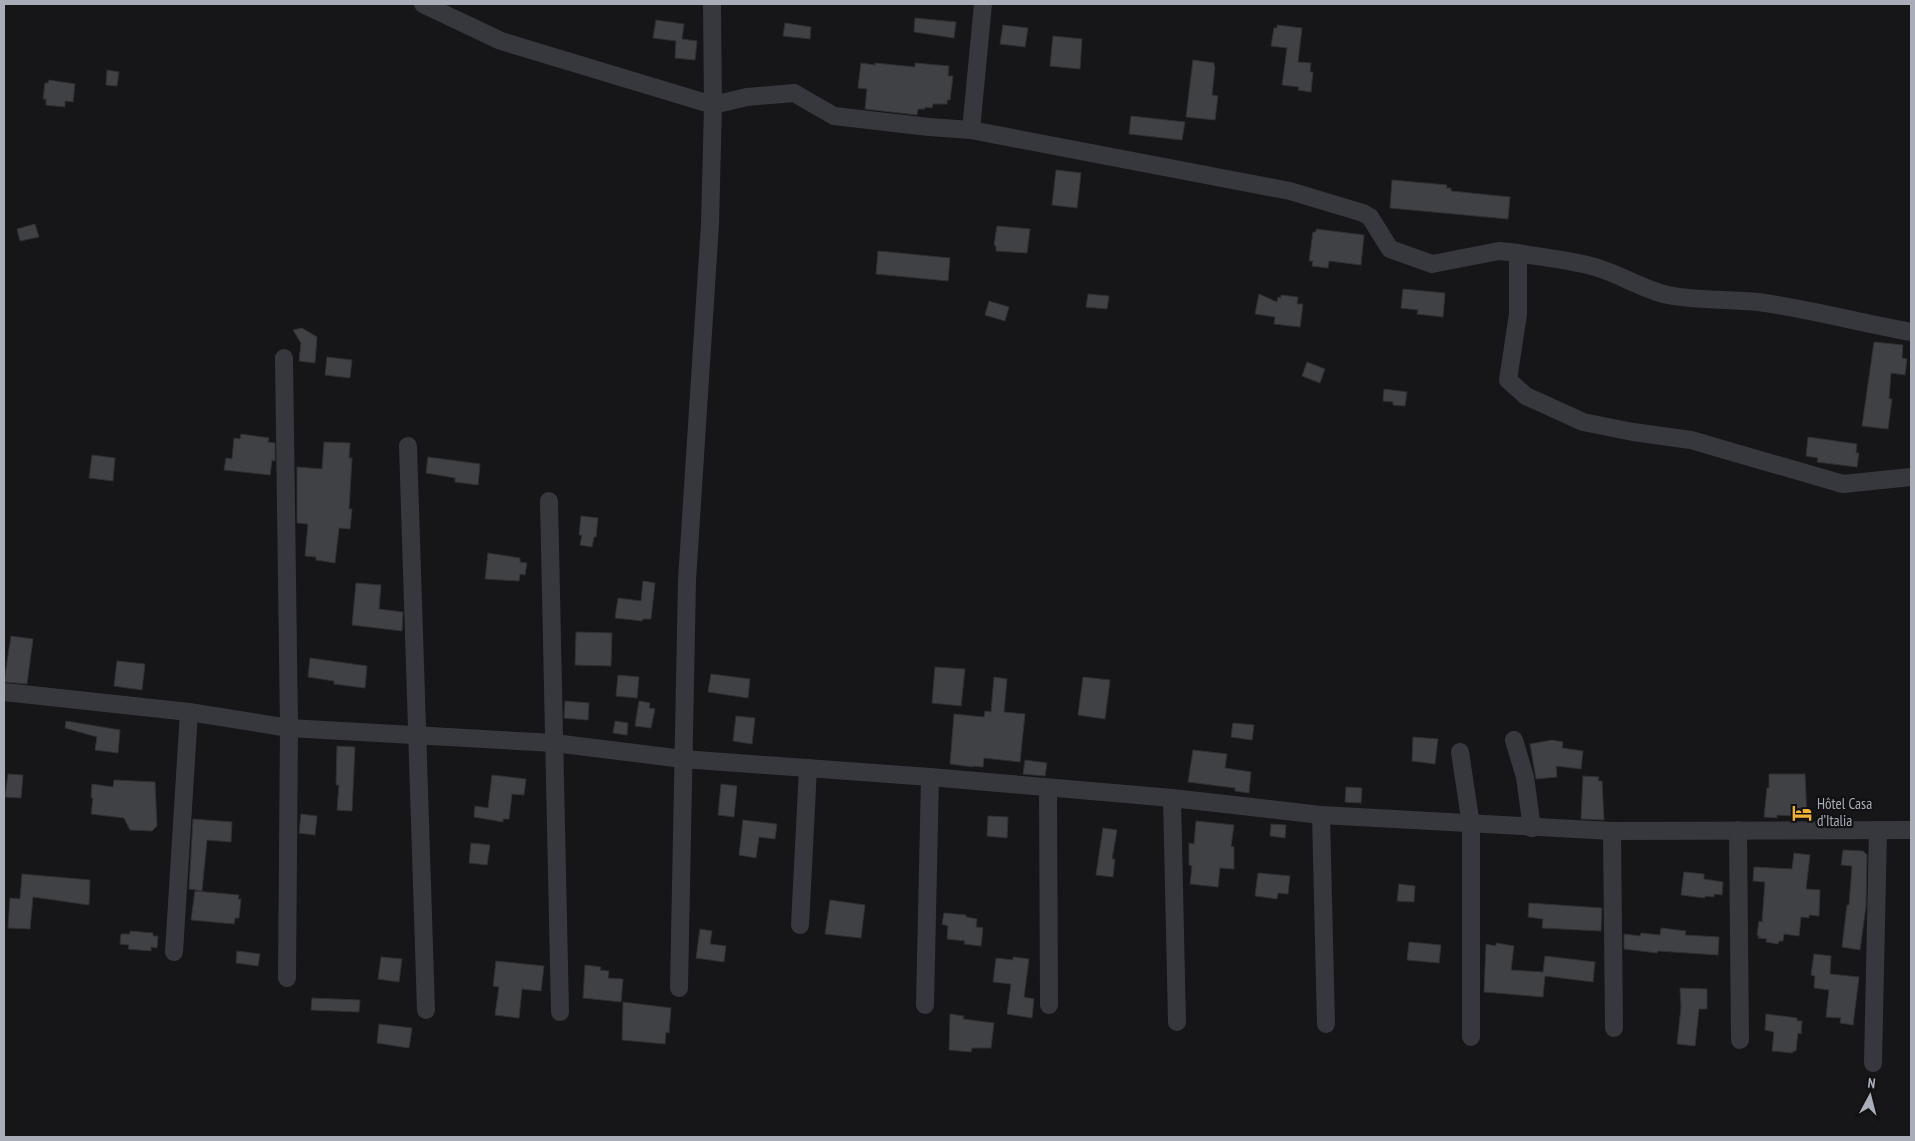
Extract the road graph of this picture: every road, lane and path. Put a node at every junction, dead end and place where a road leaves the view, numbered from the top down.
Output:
1 (423, 4) edge
2 (712, 4) edge
3 (983, 4) edge
4 (713, 105) junction
5 (971, 130) junction
6 (1518, 253) junction
7 (1911, 332) edge
8 (284, 358) dead end
9 (408, 446) dead end
10 (1911, 477) edge
11 (549, 501) dead end
12 (4, 692) edge
13 (189, 712) junction
14 (289, 728) junction
15 (419, 735) junction
16 (1514, 740) dead end
17 (554, 743) junction
18 (1460, 752) dead end
19 (683, 759) junction
20 (808, 768) junction
21 (930, 777) junction
22 (1048, 788) junction
23 (1172, 798) junction
24 (1321, 815) junction
25 (1471, 825) junction
26 (1532, 828) junction
27 (1738, 830) junction
28 (1878, 830) junction
29 (1911, 830) edge
30 (1612, 831) junction
31 (800, 925) dead end
32 (174, 952) dead end
33 (287, 978) dead end
34 (678, 988) dead end
35 (925, 1005) dead end
36 (1049, 1005) dead end
37 (426, 1010) dead end
38 (560, 1012) dead end
39 (1177, 1022) dead end
40 (1326, 1024) dead end
41 (1614, 1028) dead end
42 (1471, 1038) dead end
43 (1740, 1040) dead end
44 (1873, 1063) dead end

1 - 4 street
2 - 4 street
3 - 5 street
4 - 5 street
4 - 19 street
5 - 6 street
6 - 7 street
6 - 10 street
8 - 14 street
9 - 15 street
11 - 17 street
12 - 13 street
13 - 14 street
13 - 32 street
14 - 15 street
14 - 33 street
15 - 17 street
15 - 37 street
16 - 26 street
17 - 19 street
17 - 38 street
18 - 25 street
19 - 20 street
19 - 34 street
20 - 21 street
20 - 31 street
21 - 22 street
21 - 35 street
22 - 23 street
22 - 36 street
23 - 24 street
23 - 39 street
24 - 25 street
24 - 40 street
25 - 26 street
25 - 42 street
26 - 30 street
27 - 28 street
27 - 30 street
27 - 43 street
28 - 29 street
28 - 44 street
30 - 41 street

